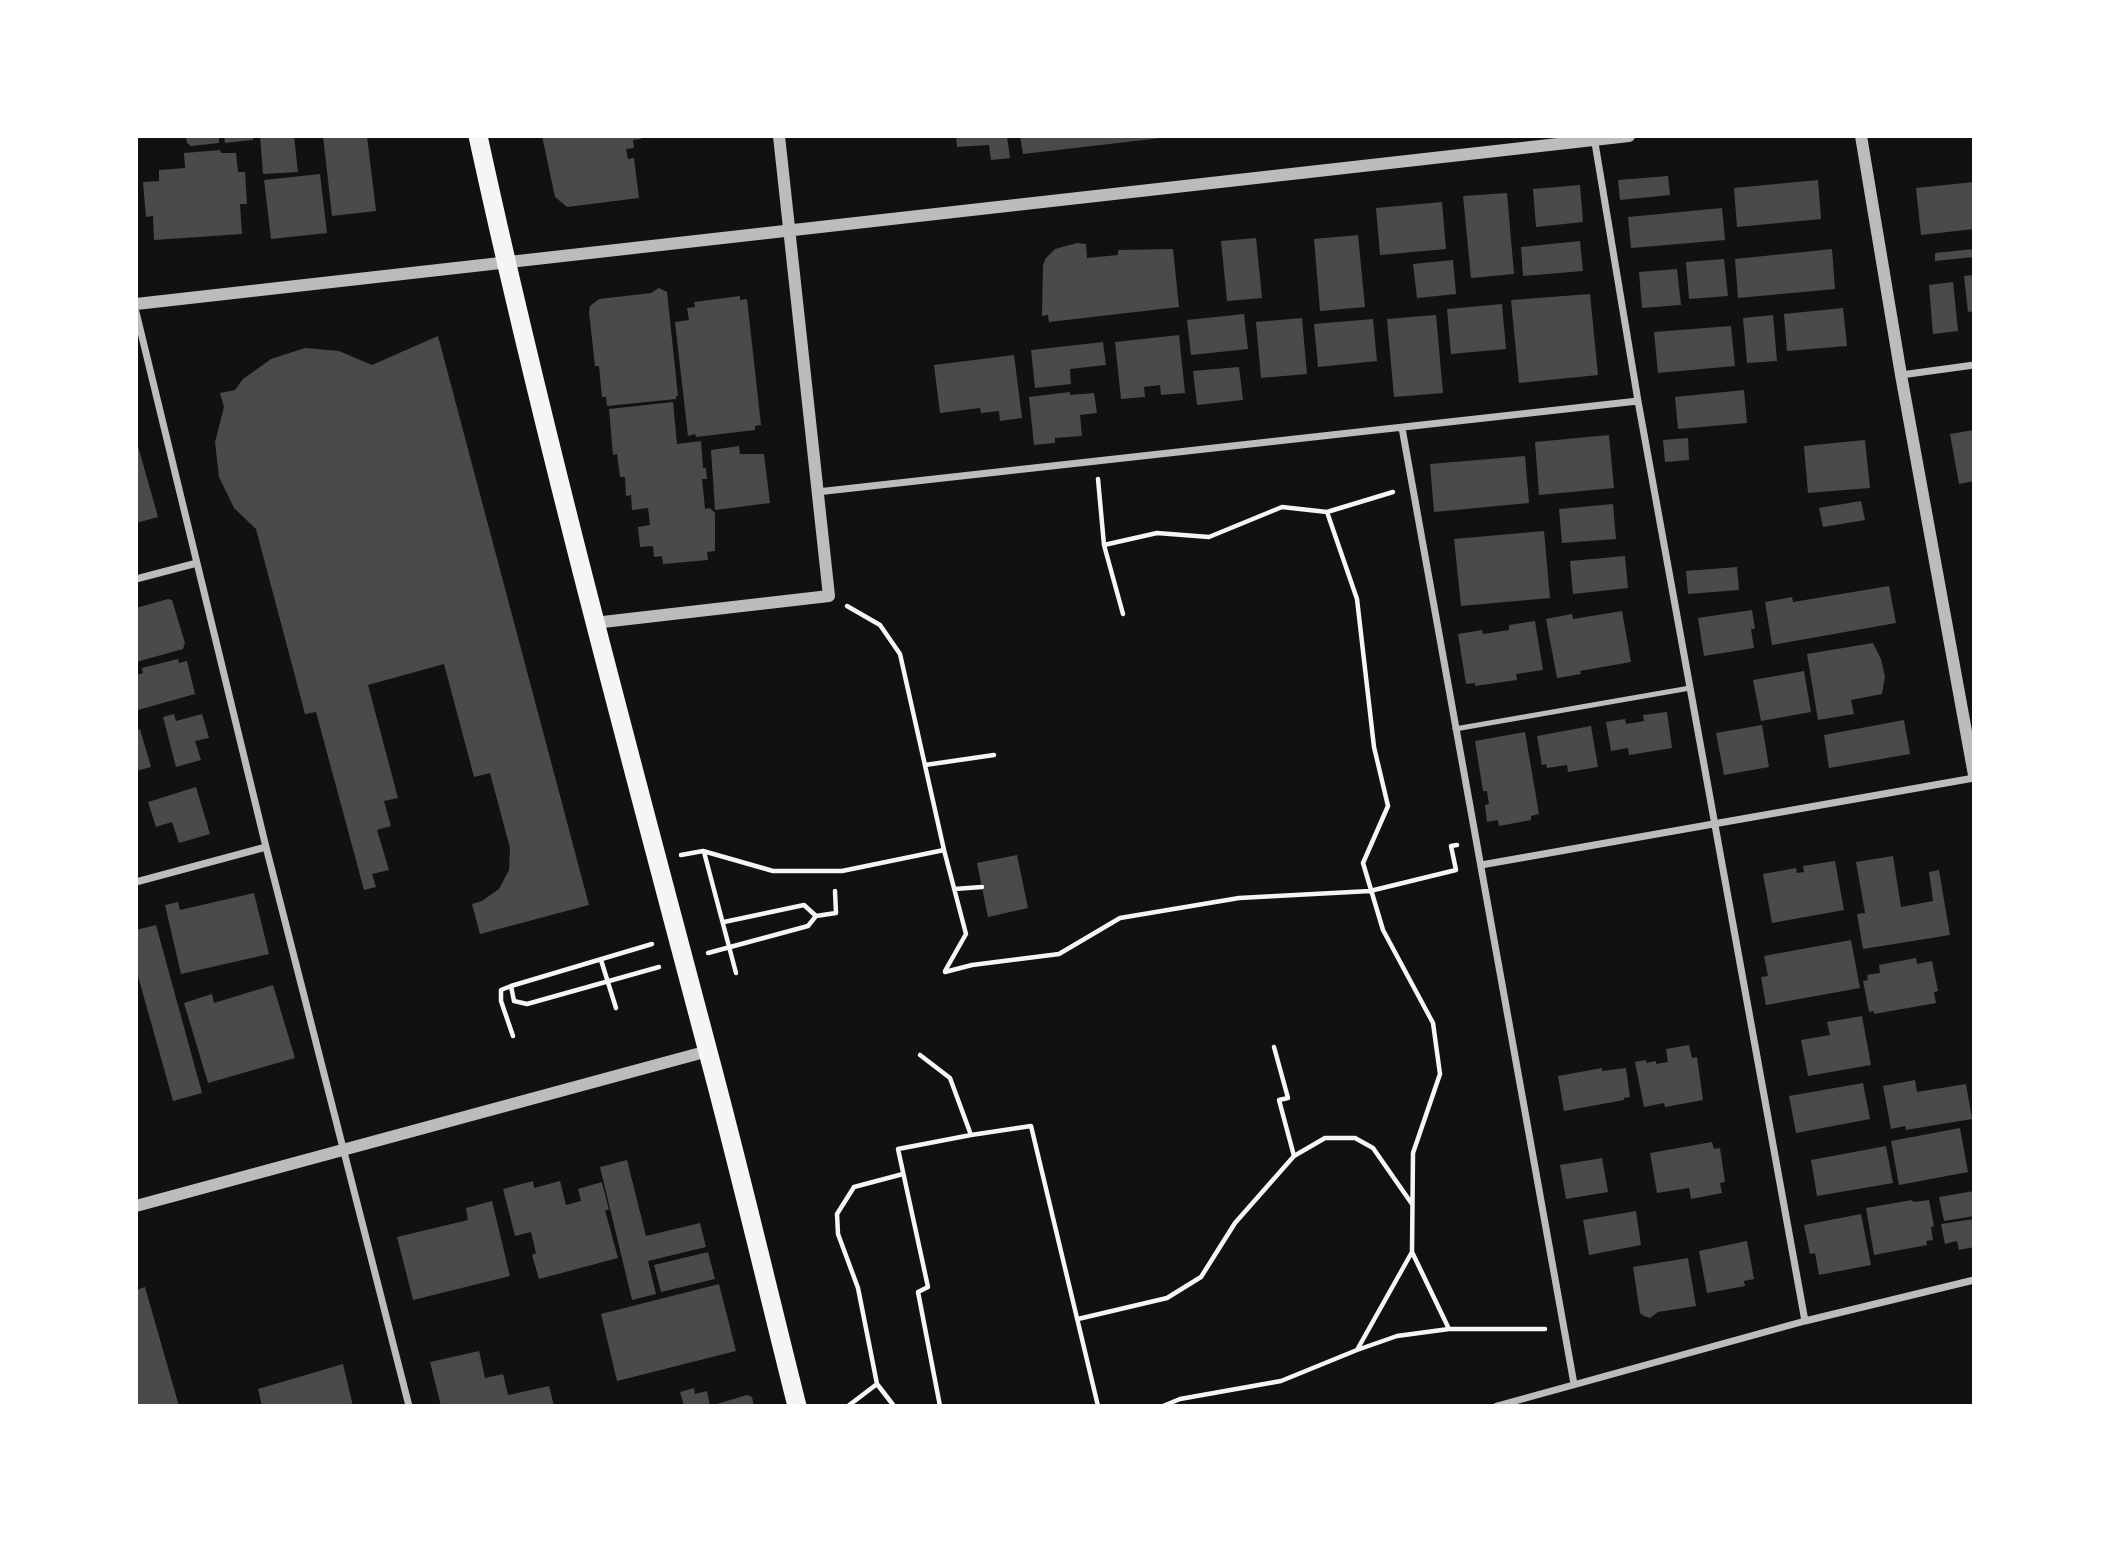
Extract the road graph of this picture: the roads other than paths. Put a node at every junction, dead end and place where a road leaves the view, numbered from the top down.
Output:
1 (478, 136) edge
2 (779, 136) edge
3 (1629, 136) edge
4 (1861, 136) edge
5 (1595, 138) edge
6 (790, 229) junction
7 (505, 261) junction
8 (136, 304) edge
9 (136, 312) edge
10 (1973, 365) edge
11 (1900, 375) junction
12 (1638, 401) junction
13 (1402, 428) junction
14 (816, 492) junction
15 (197, 563) junction
16 (136, 579) edge
17 (594, 623) junction
18 (1690, 688) junction
19 (1455, 729) junction
20 (1973, 776) edge
21 (1714, 824) junction
22 (266, 847) junction
23 (1481, 865) junction
24 (136, 882) edge
25 (708, 1051) junction
26 (342, 1150) junction
27 (136, 1206) edge
28 (1973, 1280) edge
29 (1805, 1321) junction
30 (1574, 1384) junction
31 (409, 1405) edge
32 (797, 1405) edge
33 (1497, 1405) edge

1 - 7 highway
2 - 6 street
3 - 5 street
4 - 11 street
5 - 6 street
5 - 12 street
6 - 7 street
6 - 14 street
7 - 8 street
7 - 17 highway
9 - 15 street
10 - 11 street
11 - 20 street
12 - 13 street
12 - 18 street
13 - 14 street
13 - 19 street
14 - 17 street
15 - 16 street
15 - 22 street
17 - 25 highway
18 - 19 lane
18 - 21 street
19 - 23 street
20 - 21 street
21 - 23 street
21 - 29 street
22 - 24 street
22 - 26 street
23 - 30 street
25 - 26 street
25 - 32 highway
26 - 27 street
26 - 31 street
28 - 29 street
29 - 30 street
30 - 33 street

